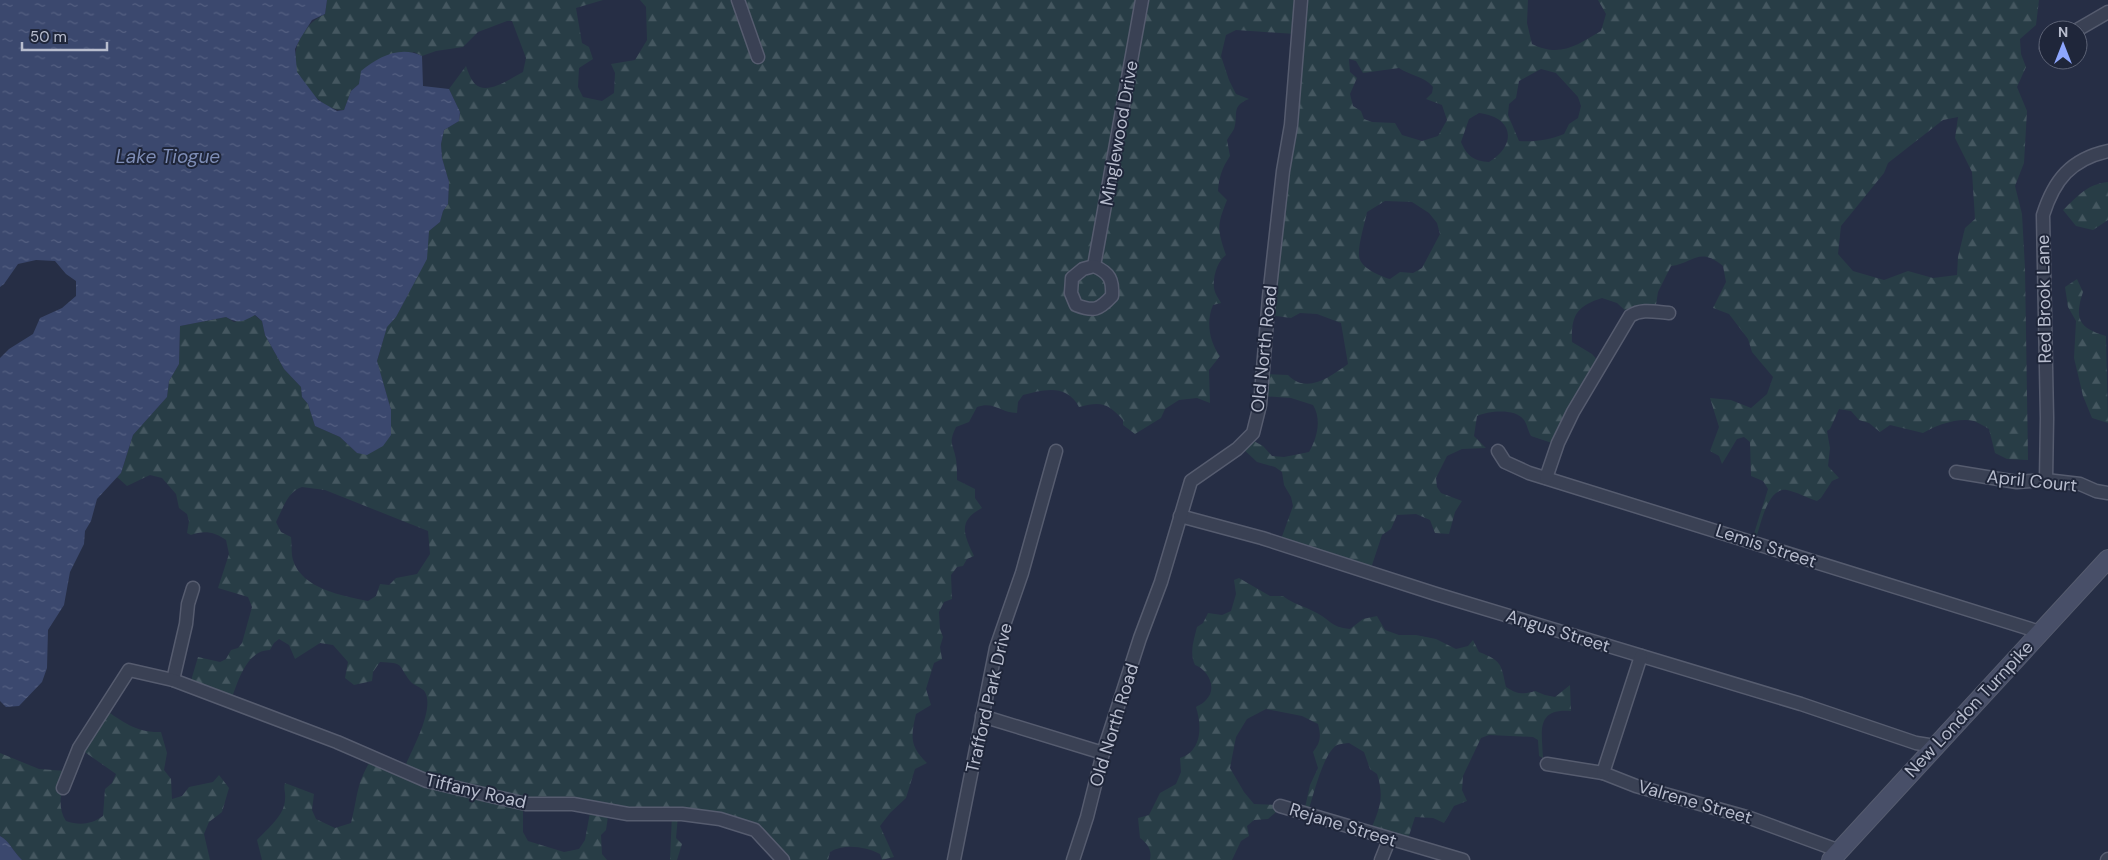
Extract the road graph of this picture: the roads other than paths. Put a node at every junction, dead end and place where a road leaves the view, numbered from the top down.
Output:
1 (738, 0) edge
2 (1142, 0) edge
3 (1301, 0) edge
4 (2108, 12) edge
5 (2088, 24) edge
6 (758, 57) dead end
7 (2108, 152) edge
8 (1094, 266) dead end
9 (1669, 313) dead end
10 (1056, 450) dead end
11 (1498, 450) dead end
12 (1956, 472) dead end
13 (1546, 478) junction
14 (2046, 480) junction
15 (2108, 493) edge
16 (1180, 516) junction
17 (2108, 560) edge
18 (193, 588) dead end
19 (2040, 632) junction
20 (1641, 656) junction
21 (173, 680) junction
22 (982, 716) junction
23 (1935, 746) junction
24 (1103, 753) junction
25 (1548, 764) dead end
26 (1603, 773) junction
27 (63, 788) dead end
28 (1280, 806) dead end
29 (1389, 840) junction
30 (1836, 855) edge
31 (783, 860) edge
32 (954, 860) edge
33 (1074, 860) edge
34 (1381, 860) edge
35 (1463, 860) edge

1 - 6 street
2 - 8 street, Minglewood Drive
3 - 16 street, Old North Road
4 - 5 street
7 - 14 street, Red Brook Lane
9 - 13 street
10 - 22 street, Trafford Park Drive
11 - 13 street, Lemis Street
12 - 14 street, April Court
13 - 19 street, Lemis Street
14 - 15 street, April Court
16 - 20 street, Angus Street
16 - 24 street, Old North Road
17 - 19 main road, New London Turnpike
18 - 21 street
19 - 23 main road, New London Turnpike
20 - 23 street, Angus Street
20 - 26 street
21 - 27 street, Tiffany Road
21 - 31 street, Tiffany Road
22 - 24 street
22 - 32 street, Trafford Park Drive
23 - 30 main road, New London Turnpike
24 - 33 street, Old North Road
25 - 26 street, Valrene Street
26 - 30 street, Valrene Street
28 - 29 street, Rejane Street
29 - 34 street
29 - 35 street, Rejane Street

